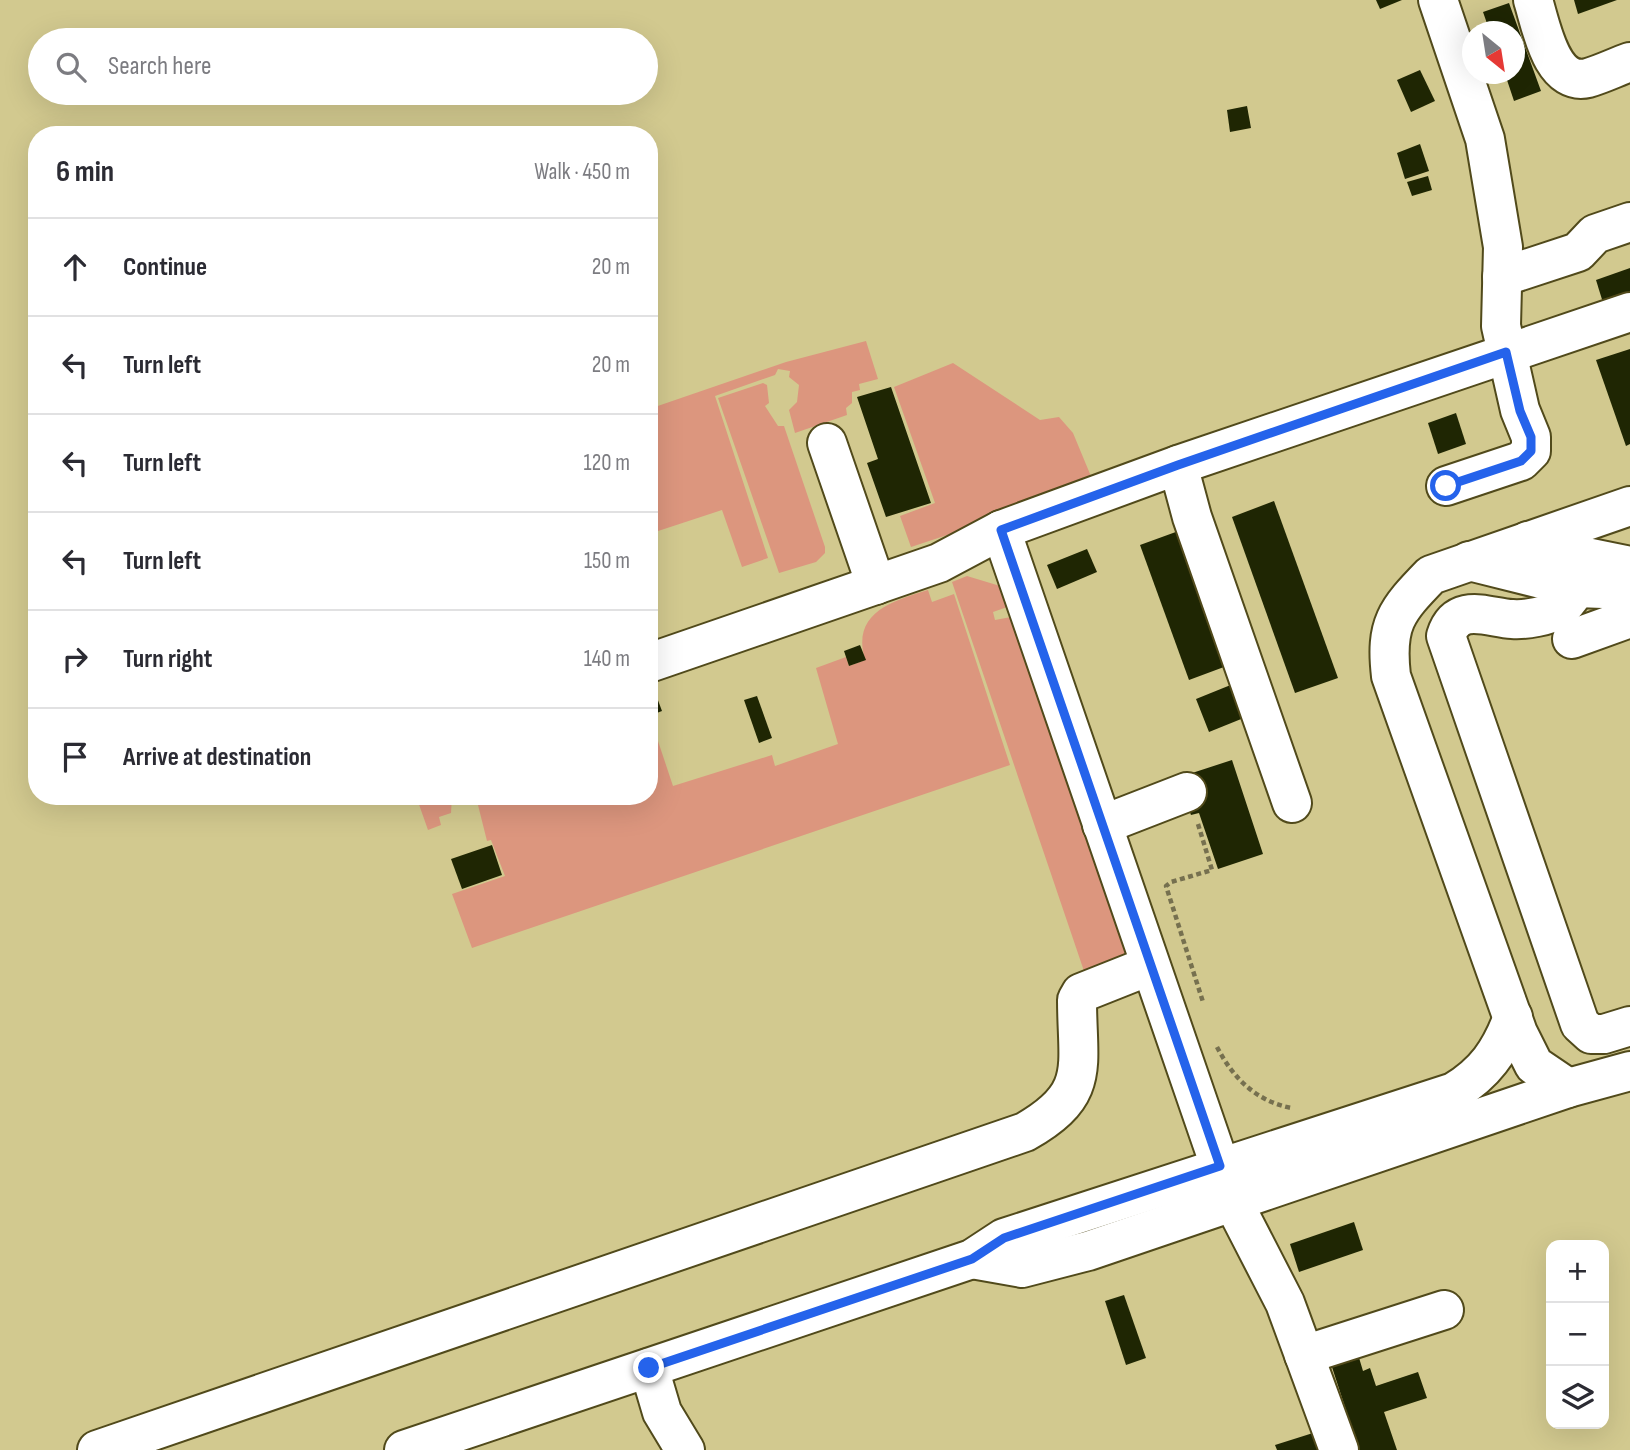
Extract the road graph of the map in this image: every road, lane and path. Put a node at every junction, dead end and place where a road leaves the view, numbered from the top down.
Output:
1 (1438, 0) edge
2 (1533, 0) edge
3 (1630, 62) edge
4 (1630, 222) edge
5 (1502, 277) junction
6 (1630, 312) edge
7 (1506, 352) junction
8 (827, 443) dead end
9 (1178, 465) junction
10 (1446, 486) dead end
11 (1630, 506) edge
12 (1001, 530) junction
13 (1528, 541) junction
14 (1469, 561) junction
15 (1630, 566) edge
16 (876, 585) junction
17 (1577, 588) junction
18 (1630, 590) edge
19 (1630, 618) edge
20 (1572, 639) dead end
21 (658, 660) edge
22 (1191, 803) joint
23 (1293, 803) dead end
24 (1102, 825) junction
25 (1149, 966) junction
26 (1205, 1009) dead end
27 (1513, 1017) junction
28 (1630, 1026) edge
29 (1214, 1036) dead end
30 (1608, 1073) edge
31 (1299, 1110) dead end
32 (1220, 1166) junction
33 (1233, 1202) junction
34 (972, 1259) junction
35 (1444, 1310) dead end
36 (1304, 1355) junction
37 (649, 1368) junction
38 (97, 1450) edge
39 (404, 1450) edge
40 (685, 1450) edge
41 (1339, 1450) edge

1 - 5 lane
2 - 3 lane
4 - 5 lane
5 - 7 lane
6 - 7 lane
7 - 9 lane
7 - 10 lane
8 - 16 lane
9 - 12 lane
9 - 23 lane
11 - 13 lane
12 - 16 lane
12 - 24 lane
13 - 14 lane
13 - 15 lane
14 - 17 lane
14 - 27 lane
16 - 21 lane
17 - 18 lane
17 - 28 lane
19 - 20 lane
22 - 24 lane
22 - 26 path
24 - 25 lane
25 - 32 lane
25 - 38 lane
27 - 30 lane
27 - 32 lane
29 - 31 path
30 - 33 lane
32 - 33 lane
32 - 34 lane
33 - 34 lane
33 - 36 lane
34 - 37 lane
35 - 36 lane
36 - 41 lane
37 - 39 lane
37 - 40 lane

